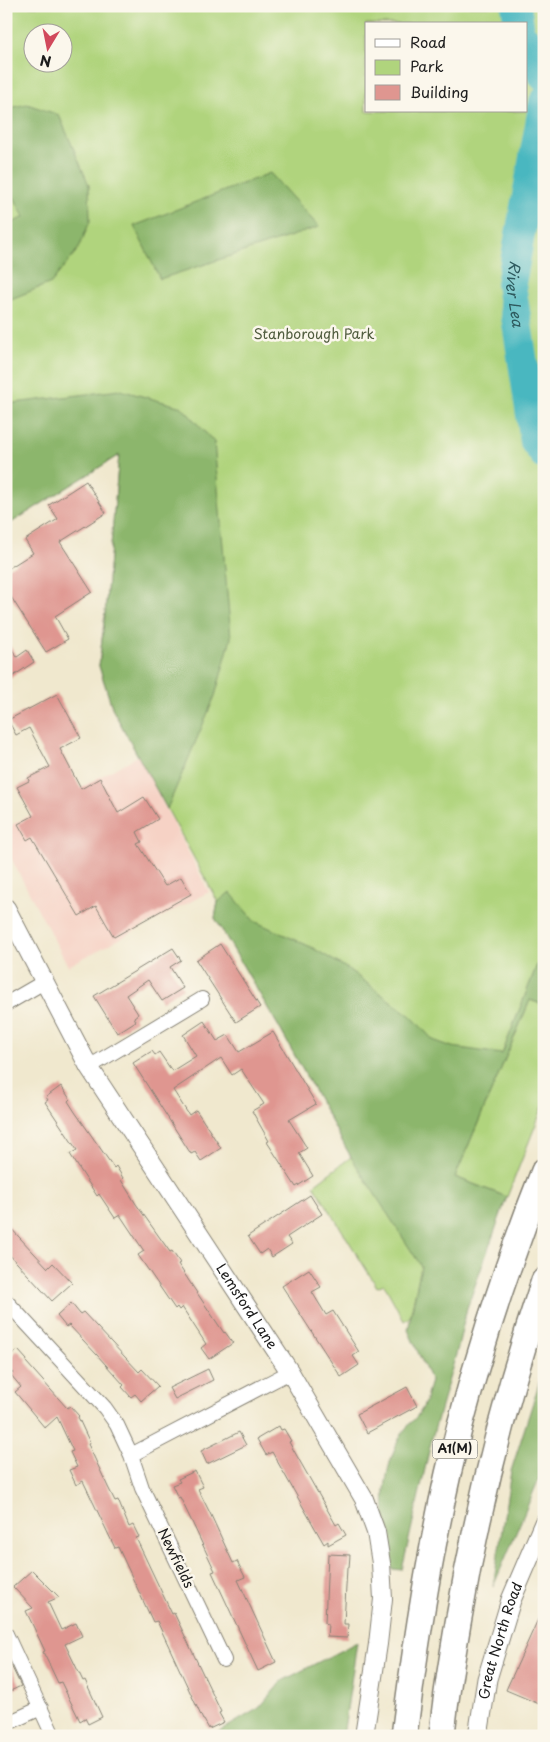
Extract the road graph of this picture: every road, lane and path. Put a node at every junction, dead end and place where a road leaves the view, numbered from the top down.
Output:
1 (6, 908) edge
2 (44, 982) junction
3 (202, 999) dead end
4 (6, 1004) edge
5 (89, 1067) junction
6 (544, 1171) edge
7 (544, 1281) edge
8 (6, 1301) edge
9 (290, 1372) junction
10 (131, 1455) junction
11 (544, 1523) edge
12 (6, 1634) edge
13 (224, 1660) dead end
14 (41, 1708) junction
15 (6, 1724) edge
16 (52, 1731) dead end
17 (364, 1736) edge
18 (404, 1736) edge
19 (442, 1736) edge
20 (478, 1736) edge

1 - 2 street, Lemsford Lane
2 - 4 street
2 - 5 street, Lemsford Lane
3 - 5 street
5 - 9 street, Lemsford Lane
6 - 18 highway, A1(M)
7 - 19 highway, A1(M)
8 - 10 street, Newfields
9 - 10 street
9 - 17 street, Lemsford Lane
10 - 13 street, Newfields
11 - 20 main road, Great North Road
12 - 14 street
14 - 15 street
14 - 16 street

